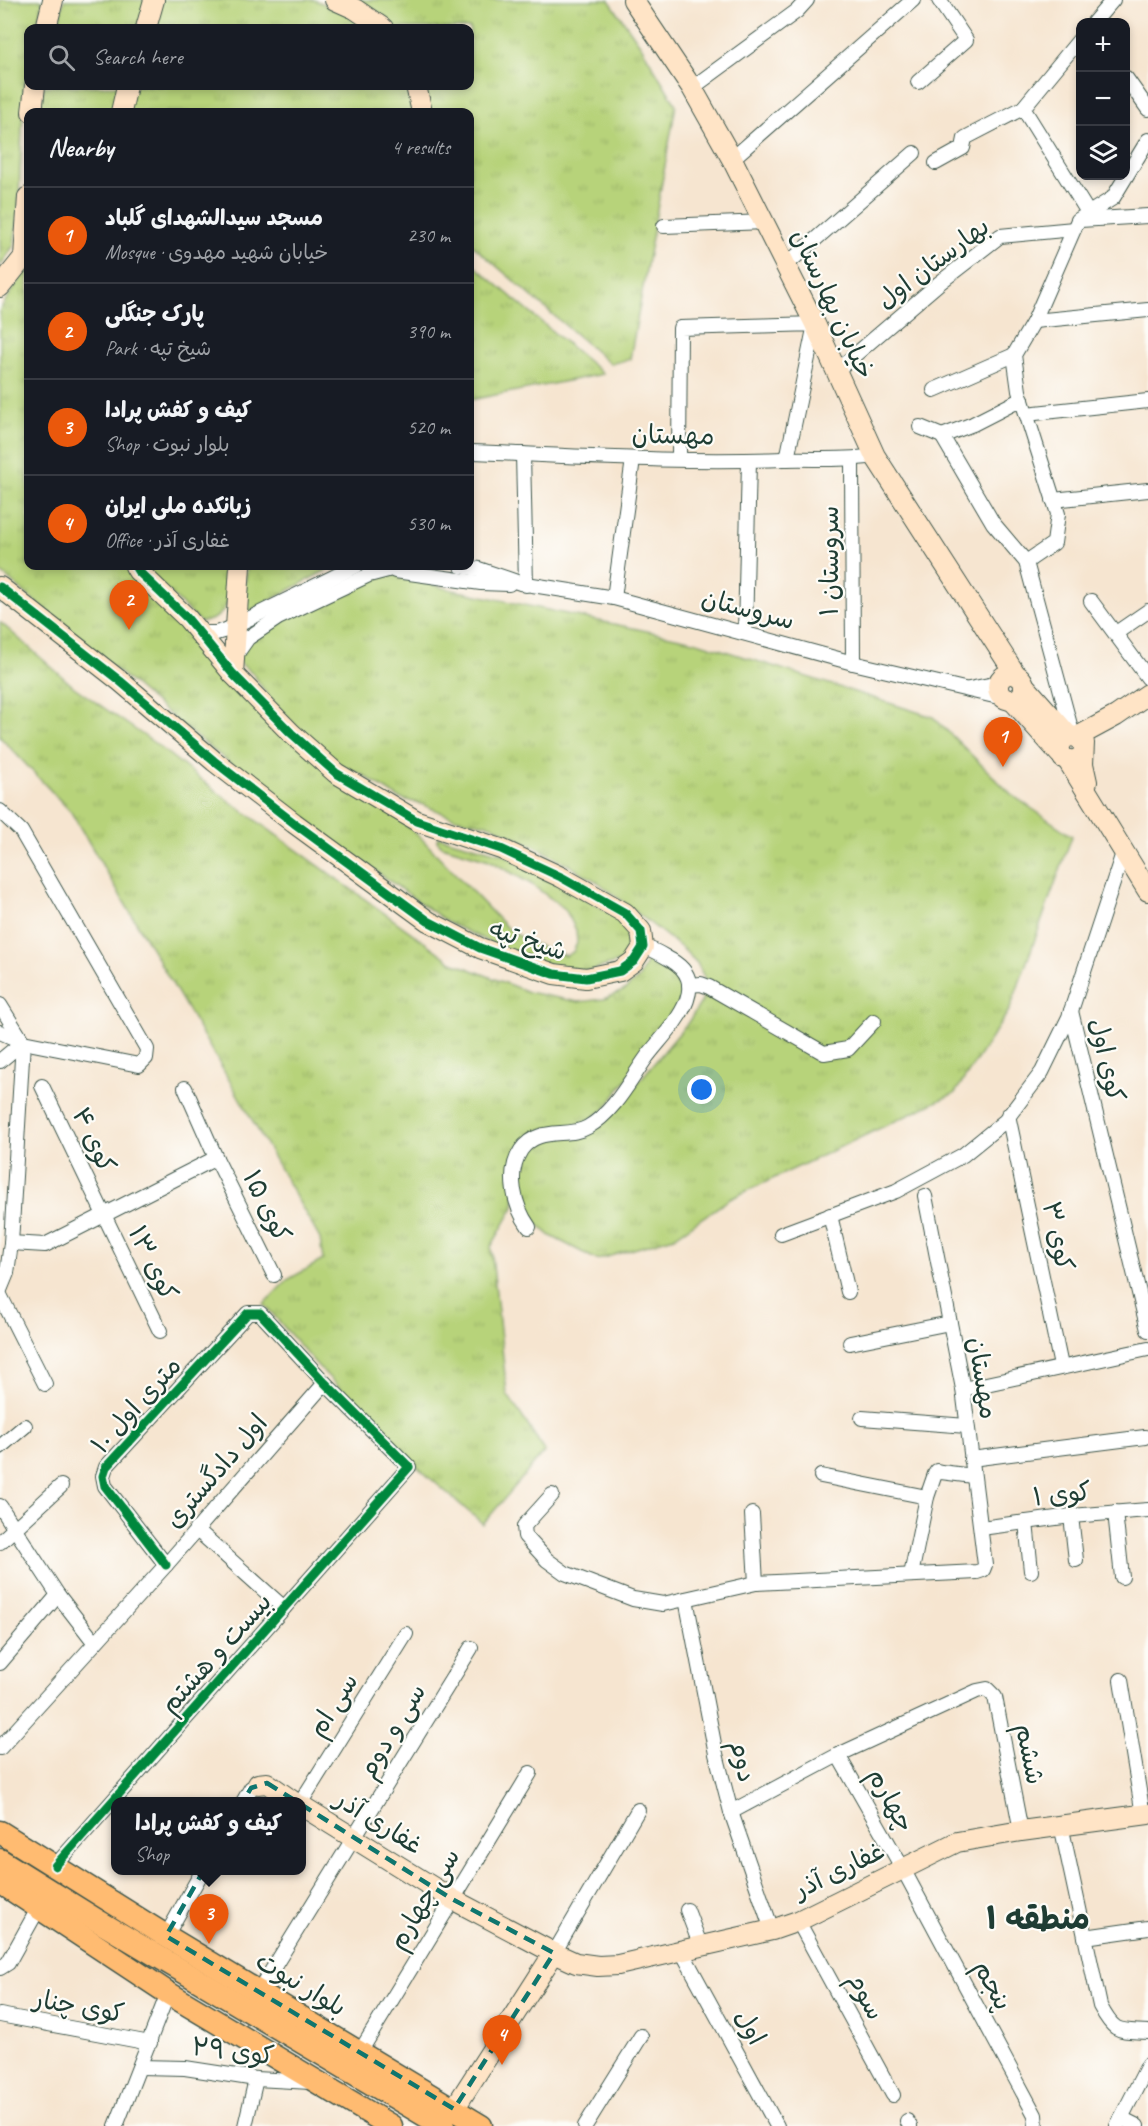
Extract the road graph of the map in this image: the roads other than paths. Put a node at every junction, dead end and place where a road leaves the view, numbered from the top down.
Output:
1 (53, 0) edge
2 (154, 0) edge
3 (335, 0) edge
4 (633, 0) edge
5 (807, 0) edge
6 (913, 0) edge
7 (939, 0) edge
8 (1113, 0) edge
9 (1097, 18) edge
10 (47, 24) edge
11 (147, 24) edge
12 (377, 24) edge
13 (1076, 44) edge
14 (918, 82) dead end
15 (1130, 85) edge
16 (692, 88) junction
17 (35, 90) edge
18 (126, 90) edge
19 (417, 90) edge
20 (32, 108) edge
21 (122, 108) edge
22 (421, 108) edge
23 (1023, 108) junction
24 (1148, 109) edge
25 (1148, 140) edge
26 (914, 153) dead end
27 (732, 159) junction
28 (936, 163) dead end
29 (1148, 216) edge
30 (1080, 221) junction
31 (765, 222) junction
32 (664, 226) dead end
33 (24, 257) edge
34 (786, 265) junction
35 (0, 287) edge
36 (1148, 310) edge
37 (1034, 321) junction
38 (815, 324) junction
39 (1014, 355) junction
40 (835, 372) junction
41 (934, 390) dead end
42 (1022, 399) junction
43 (1148, 401) edge
44 (1026, 414) junction
45 (920, 428) dead end
46 (942, 436) junction
47 (474, 452) edge
48 (523, 454) junction
49 (875, 456) junction
50 (633, 459) junction
51 (679, 459) junction
52 (787, 459) junction
53 (852, 460) junction
54 (749, 461) junction
55 (1148, 490) edge
56 (1053, 500) junction
57 (1026, 562) junction
58 (474, 568) edge
59 (137, 570) edge
60 (240, 570) edge
61 (348, 570) edge
62 (386, 570) edge
63 (405, 570) edge
64 (523, 584) junction
65 (0, 587) edge
66 (614, 598) junction
67 (1091, 601) dead end
68 (1148, 611) edge
69 (235, 624) junction
70 (200, 633) junction
71 (745, 633) junction
72 (1116, 633) junction
73 (853, 663) junction
74 (234, 665) junction
75 (1148, 678) edge
76 (1010, 687) junction
77 (1148, 694) edge
78 (1074, 747) junction
79 (0, 811) edge
80 (1124, 850) junction
81 (1148, 891) edge
82 (643, 947) junction
83 (689, 985) junction
84 (0, 1005) edge
85 (1071, 1011) junction
86 (874, 1022) dead end
87 (0, 1032) edge
88 (23, 1042) junction
89 (0, 1061) edge
90 (42, 1086) dead end
91 (185, 1088) dead end
92 (1008, 1116) junction
93 (216, 1158) junction
94 (925, 1196) dead end
95 (103, 1215) junction
96 (830, 1215) junction
97 (529, 1227) dead end
98 (781, 1234) dead end
99 (11, 1243) junction
100 (274, 1275) dead end
101 (0, 1290) edge
102 (848, 1292) dead end
103 (0, 1295) edge
104 (950, 1323) junction
105 (1148, 1330) edge
106 (160, 1331) dead end
107 (850, 1343) dead end
108 (1148, 1349) edge
109 (1061, 1366) junction
110 (325, 1383) junction
111 (45, 1384) dead end
112 (963, 1389) junction
113 (862, 1418) dead end
114 (25, 1426) dead end
115 (967, 1426) junction
116 (1145, 1437) dead end
117 (0, 1447) edge
118 (971, 1459) junction
119 (821, 1476) dead end
120 (973, 1476) junction
121 (61, 1486) dead end
122 (552, 1495) dead end
123 (927, 1497) junction
124 (0, 1506) edge
125 (1148, 1510) edge
126 (1115, 1512) junction
127 (752, 1514) dead end
128 (1071, 1516) junction
129 (1026, 1522) junction
130 (14, 1528) junction
131 (981, 1528) junction
132 (196, 1529) junction
133 (0, 1542) edge
134 (1076, 1560) dead end
135 (166, 1565) junction
136 (1031, 1571) dead end
137 (911, 1575) junction
138 (1122, 1577) dead end
139 (756, 1583) junction
140 (58, 1595) junction
141 (686, 1599) junction
142 (284, 1608) junction
143 (406, 1634) dead end
144 (95, 1643) junction
145 (471, 1648) dead end
146 (0, 1663) edge
147 (1121, 1680) dead end
148 (0, 1748) edge
149 (838, 1755) junction
150 (530, 1773) dead end
151 (258, 1784) joint
152 (116, 1797) edge
153 (246, 1797) edge
154 (287, 1797) edge
155 (304, 1797) edge
156 (111, 1803) edge
157 (306, 1809) edge
158 (638, 1810) dead end
159 (730, 1812) junction
160 (1145, 1815) edge
161 (1061, 1826) junction
162 (1021, 1831) junction
163 (0, 1832) edge
164 (354, 1839) junction
165 (0, 1860) edge
166 (55, 1866) junction
167 (903, 1869) junction
168 (200, 1875) edge
169 (0, 1882) edge
170 (452, 1899) junction
171 (38, 1909) junction
172 (687, 1910) dead end
173 (798, 1921) junction
174 (1148, 1928) edge
175 (772, 1930) junction
176 (166, 1936) junction
177 (1085, 1936) junction
178 (701, 1947) junction
179 (682, 1952) junction
180 (555, 1953) junction
181 (0, 1968) edge
182 (168, 1993) junction
183 (253, 2000) junction
184 (0, 2015) edge
185 (1148, 2032) edge
186 (641, 2036) dead end
187 (150, 2043) junction
188 (360, 2052) junction
189 (140, 2067) junction
190 (1146, 2072) edge
191 (256, 2079) junction
192 (320, 2083) junction
193 (892, 2095) dead end
194 (447, 2120) edge
195 (1119, 2122) edge
196 (116, 2126) edge
197 (245, 2126) edge
198 (392, 2126) edge
199 (481, 2126) edge
200 (585, 2126) edge
201 (777, 2126) edge
202 (1036, 2126) edge
203 (1137, 2126) edge

1 - 10 street
2 - 11 street
3 - 12 street
4 - 16 street, خیابان بهارستان
5 - 16 street
6 - 27 street
7 - 14 street
8 - 9 street
13 - 23 street
15 - 24 street
16 - 27 street, خیابان بهارستان
17 - 20 street
18 - 21 street
19 - 22 street
23 - 28 street
23 - 30 street
25 - 30 street
26 - 34 street
27 - 31 street, خیابان بهارستان
29 - 30 street, بهارستان اول
30 - 37 street
30 - 40 street, بهارستان اول
31 - 32 street
31 - 34 street, خیابان بهارستان
33 - 35 street
34 - 38 street, خیابان بهارستان
36 - 37 street
37 - 39 street
38 - 40 street, خیابان بهارستان
38 - 51 street
38 - 52 street
39 - 41 street
39 - 42 street
40 - 49 street, خیابان بهارستان
42 - 44 street
42 - 46 street
43 - 44 street
44 - 56 street
45 - 46 street
46 - 57 street
47 - 48 street, مهستان
48 - 50 street, مهستان
48 - 64 street
49 - 53 street, مهستان
49 - 76 street, خیابان بهارستان
50 - 51 street, مهستان
50 - 66 street
51 - 54 street, مهستان
52 - 53 street, مهستان
52 - 54 street, مهستان
53 - 73 street, سروستان ۱
54 - 71 street
55 - 56 street
56 - 57 street
57 - 78 street
58 - 64 street, سروستان
59 - 70 street
60 - 69 street
61 - 69 street
62 - 74 street, سروستان
63 - 64 street, سروستان
64 - 66 street, سروستان
65 - 82 street, شیخ تپه
66 - 71 street, سروستان
67 - 72 street
68 - 72 street
69 - 70 street
69 - 74 street
70 - 74 street
71 - 73 street, سروستان
72 - 75 street
73 - 76 street, سروستان
74 - 82 street
76 - 78 street, خیابان بهارستان
77 - 78 street
78 - 80 street
79 - 88 street
80 - 81 street
80 - 85 street
82 - 83 street
83 - 86 street
83 - 97 street
84 - 88 street
85 - 92 street
85 - 105 street, کوی اول
87 - 88 street
88 - 89 street
88 - 99 street
90 - 95 street, کوی ۴
91 - 93 street, کوی ۱۵
92 - 96 street
92 - 109 street, کوی ۳
93 - 95 street
93 - 100 street, کوی ۱۵
94 - 104 street, مهستان
95 - 99 street
95 - 106 street, کوی ۱۳
96 - 98 street
96 - 102 street
99 - 101 street
103 - 111 street
104 - 107 street
104 - 112 street, مهستان
108 - 109 street
109 - 112 street
110 - 132 street, اول دادگستری
110 - 135 street, ۱۰ متری اول
110 - 142 street, بیست و هشتم
112 - 115 street, مهستان
113 - 115 street
114 - 117 street
115 - 118 street, مهستان
116 - 118 street
118 - 120 street, مهستان
119 - 123 street
120 - 123 street
120 - 131 street, مهستان
121 - 130 street
122 - 141 street
123 - 137 street
124 - 130 street
125 - 126 street, کوی ۱
126 - 128 street, کوی ۱
126 - 138 street
127 - 139 street
128 - 129 street, کوی ۱
128 - 134 street
129 - 131 street, کوی ۱
129 - 136 street
130 - 133 street
130 - 140 street
131 - 137 street, مهستان
132 - 135 street, اول دادگستری
132 - 142 street
135 - 144 street, اول دادگستری
137 - 139 street
139 - 141 street
140 - 144 street
140 - 146 street
141 - 159 street, دوم
142 - 152 street, بیست و هشتم
143 - 155 street, سی ام
144 - 148 street, اول دادگستری
145 - 164 street, سی و دوم
147 - 160 street
149 - 159 street
149 - 162 street, ششم
149 - 167 street, چهارم
150 - 170 street, سی چهارم
151 - 153 street
151 - 154 street, غفاری آذر
156 - 166 street, بیست و هشتم
157 - 164 street, غفاری آذر
158 - 180 street
159 - 175 street, دوم
160 - 161 street, غفاری آذر
161 - 162 street, غفاری آذر
161 - 177 street
162 - 167 street, غفاری آذر
163 - 166 main road, بلوار نبوت
164 - 170 street, غفاری آذر
164 - 183 street, سی و دوم
165 - 183 main road, بلوار نبوت
166 - 176 main road, بلوار نبوت
167 - 173 street, غفاری آذر
167 - 202 street, پنجم
168 - 176 street
169 - 171 main road
170 - 180 street, غفاری آذر
170 - 188 street, سی چهارم
171 - 181 street
171 - 182 main road
172 - 178 street
173 - 175 street, غفاری آذر
173 - 193 street, سوم
174 - 177 street
175 - 178 street, غفاری آذر
176 - 183 main road, بلوار نبوت
177 - 185 street
178 - 179 street, غفاری آذر
179 - 180 street, غفاری آذر
179 - 201 street, اول
180 - 194 street
182 - 187 street
182 - 192 main road
183 - 188 main road, بلوار نبوت
183 - 194 main road, بلوار نبوت
184 - 187 street, کوی چنار
186 - 200 street
187 - 189 street
188 - 194 main road, بلوار نبوت
189 - 191 street, کوی ۲۹
189 - 196 street
190 - 195 street
191 - 192 street, کوی ۲۹
191 - 197 street
192 - 198 main road
194 - 199 main road, بلوار نبوت
195 - 203 street

